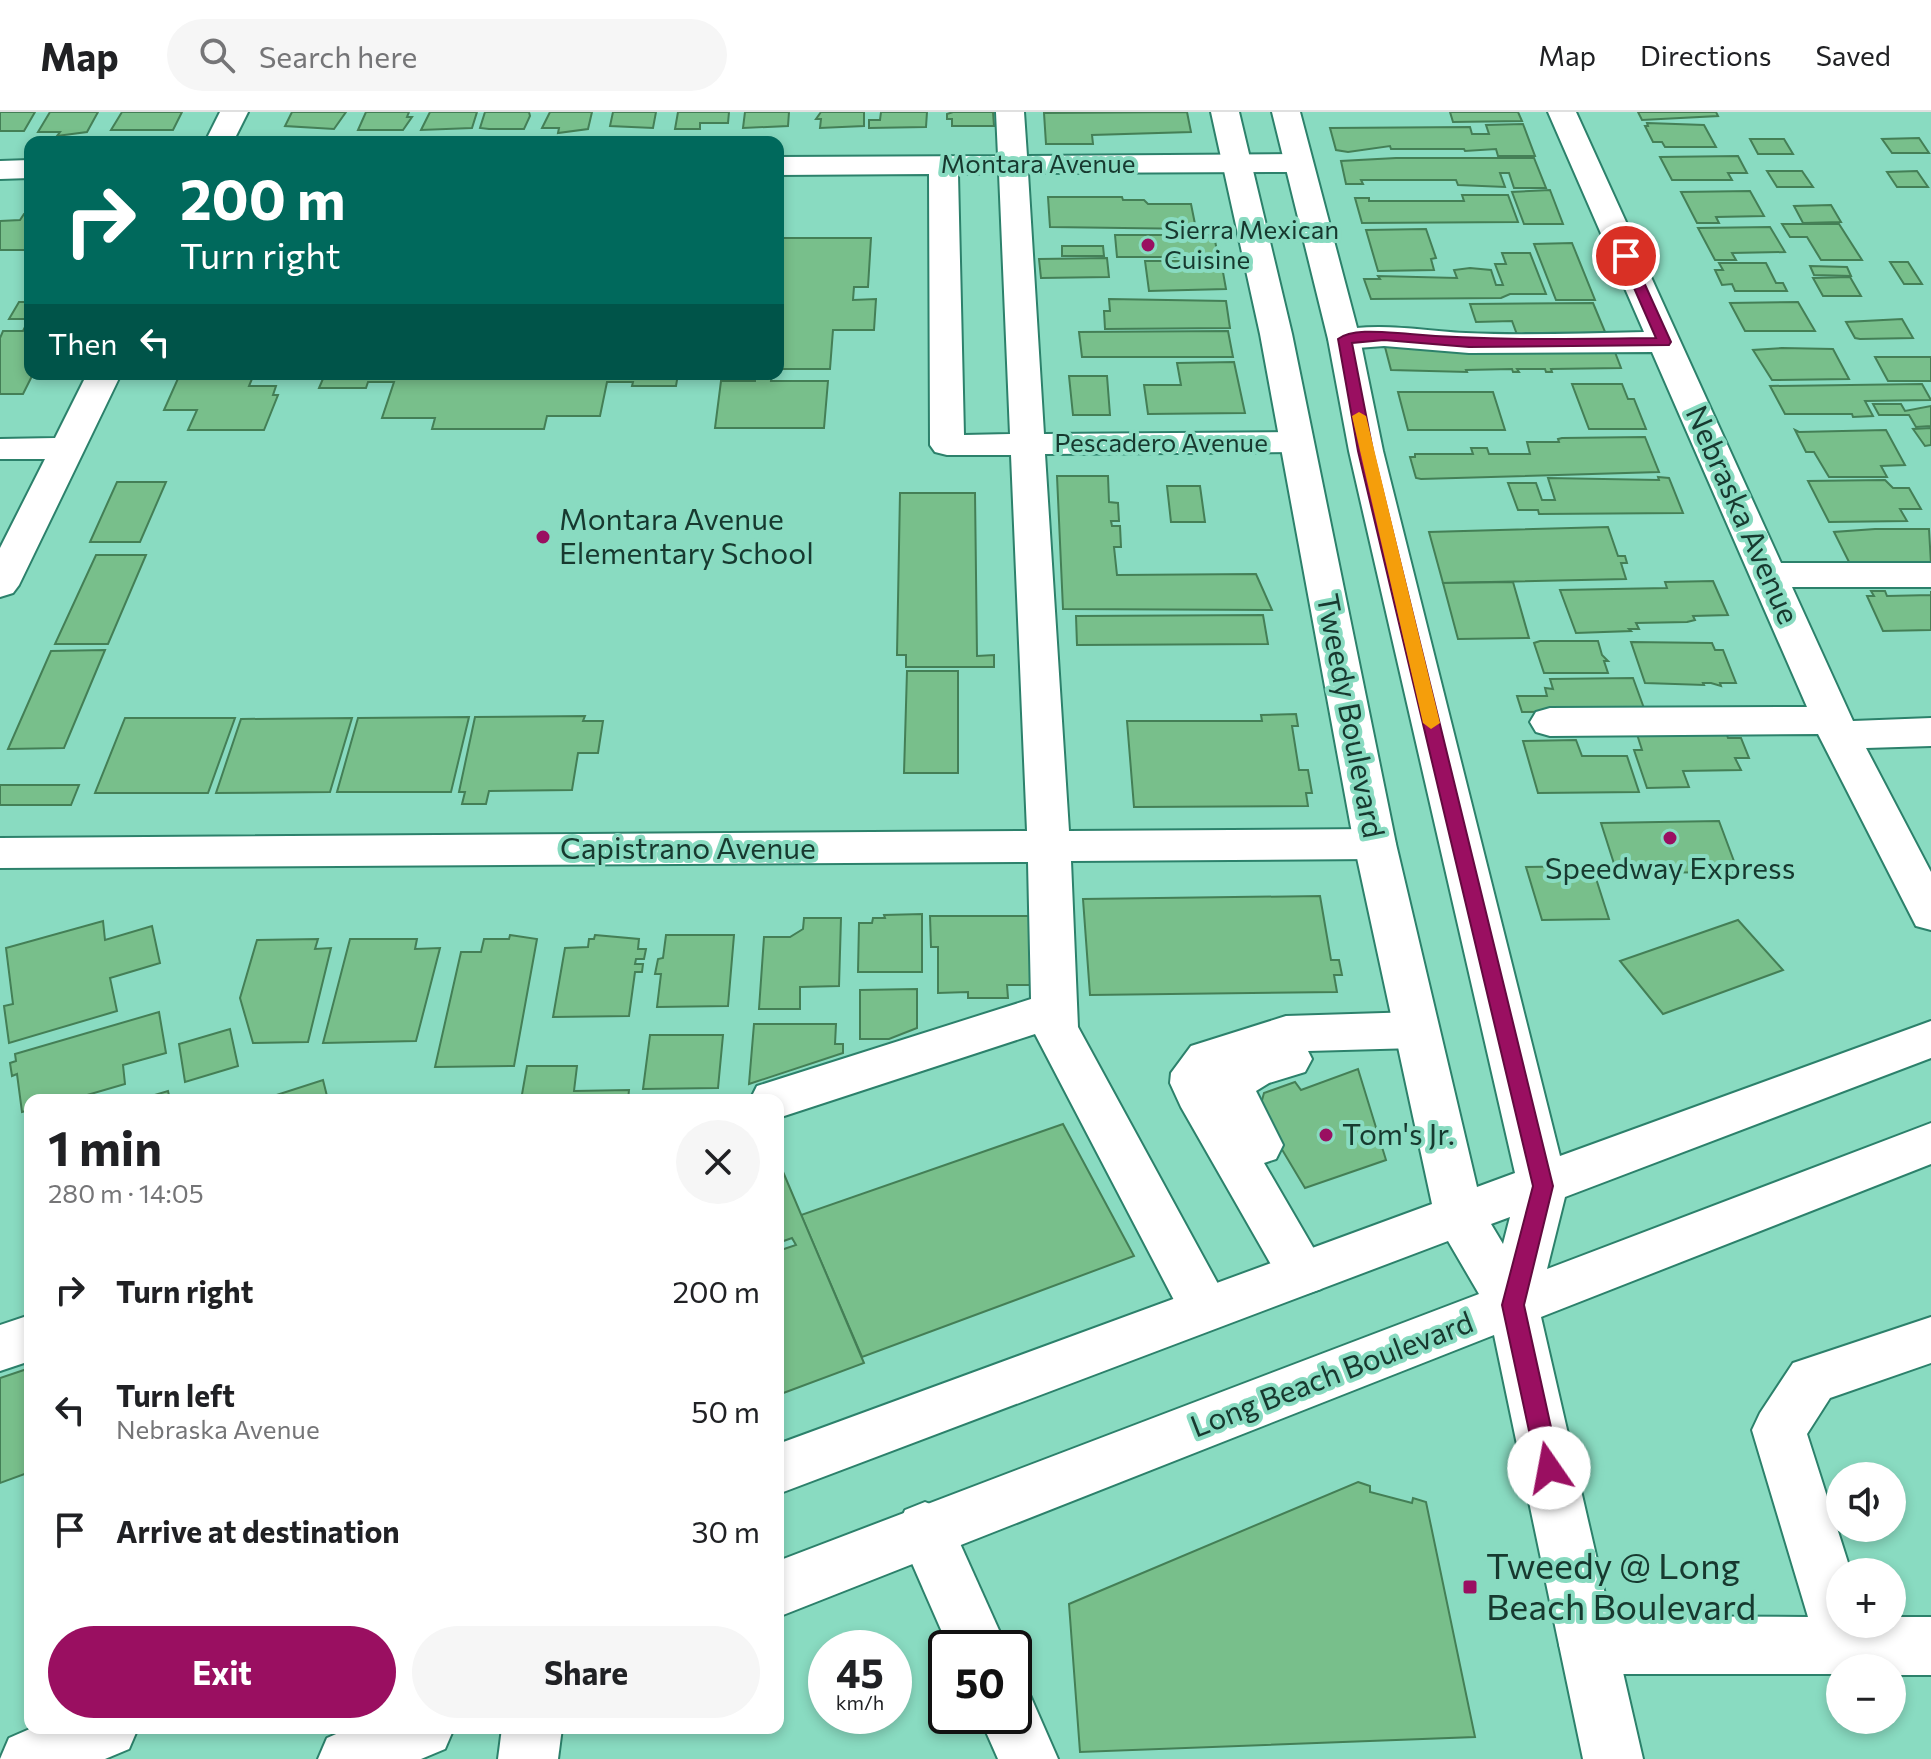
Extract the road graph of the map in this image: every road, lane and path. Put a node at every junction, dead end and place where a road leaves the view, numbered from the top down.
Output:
1 (234, 112) edge
2 (1010, 112) edge
3 (1225, 112) edge
4 (1286, 112) edge
5 (1562, 112) edge
6 (222, 136) edge
7 (1237, 163) junction
8 (1299, 163) junction
9 (943, 165) junction
10 (1013, 165) junction
11 (784, 166) edge
12 (24, 169) edge
13 (0, 170) edge
14 (1344, 339) junction
15 (1664, 342) junction
16 (101, 380) edge
17 (1295, 442) junction
18 (1028, 444) junction
19 (68, 448) junction
20 (0, 449) edge
21 (1768, 575) junction
22 (1931, 575) edge
23 (0, 585) edge
24 (1550, 722) dead end
25 (1836, 727) junction
26 (1931, 732) edge
27 (1375, 844) junction
28 (1049, 846) junction
29 (0, 853) edge
30 (1931, 914) edge
31 (1054, 1010) junction
32 (1396, 1031) junction
33 (1931, 1039) edge
34 (784, 1097) edge
35 (1931, 1143) edge
36 (1543, 1186) junction
37 (1459, 1215) junction
38 (1303, 1273) junction
39 (1513, 1305) junction
40 (1205, 1309) junction
41 (24, 1340) edge
42 (1931, 1340) edge
43 (0, 1348) edge
44 (784, 1467) edge
45 (925, 1529) junction
46 (784, 1587) edge
47 (970, 1630) edge
48 (1588, 1645) junction
49 (1845, 1645) junction
50 (1931, 1646) edge
51 (93, 1734) edge
52 (409, 1734) edge
53 (531, 1734) edge
54 (1017, 1734) edge
55 (30, 1759) edge
56 (348, 1759) edge
57 (528, 1759) edge
58 (1028, 1759) edge
59 (1613, 1759) edge

1 - 6 main road
2 - 10 main road
3 - 7 main road, Tweedy Boulevard
4 - 8 main road, Tweedy Boulevard
5 - 15 main road, Nebraska Avenue
7 - 8 main road, Montara Avenue
7 - 10 main road, Montara Avenue
7 - 17 main road, Tweedy Boulevard
8 - 14 main road, Tweedy Boulevard
9 - 10 main road, Montara Avenue
9 - 11 main road, Montara Avenue
9 - 18 main road, Pescadero Avenue
10 - 18 main road
12 - 13 main road
14 - 15 main road
14 - 36 main road, Tweedy Boulevard
15 - 21 main road, Nebraska Avenue
16 - 19 main road
17 - 18 main road, Pescadero Avenue
17 - 27 main road, Tweedy Boulevard
18 - 28 main road
19 - 20 main road
19 - 23 main road
21 - 22 main road
21 - 25 main road, Nebraska Avenue
24 - 25 main road
25 - 26 main road
25 - 30 main road, Nebraska Avenue
27 - 28 main road, Capistrano Avenue
27 - 32 main road, Tweedy Boulevard
28 - 29 main road, Capistrano Avenue
28 - 31 main road
31 - 34 main road
31 - 40 main road
32 - 37 main road, Tweedy Boulevard
32 - 38 main road
33 - 36 main road
35 - 39 main road, Long Beach Boulevard
36 - 37 main road
36 - 39 main road, Tweedy Boulevard
37 - 38 main road
37 - 39 main road, Tweedy Boulevard
38 - 40 main road
39 - 45 main road, Long Beach Boulevard
39 - 48 main road, Tweedy Boulevard
40 - 44 main road
41 - 43 main road
42 - 49 main road
45 - 46 main road, Long Beach Boulevard
45 - 47 main road
48 - 49 main road
48 - 59 main road, Tweedy Boulevard
49 - 50 main road
51 - 55 main road
52 - 56 main road
53 - 57 main road
54 - 58 main road

